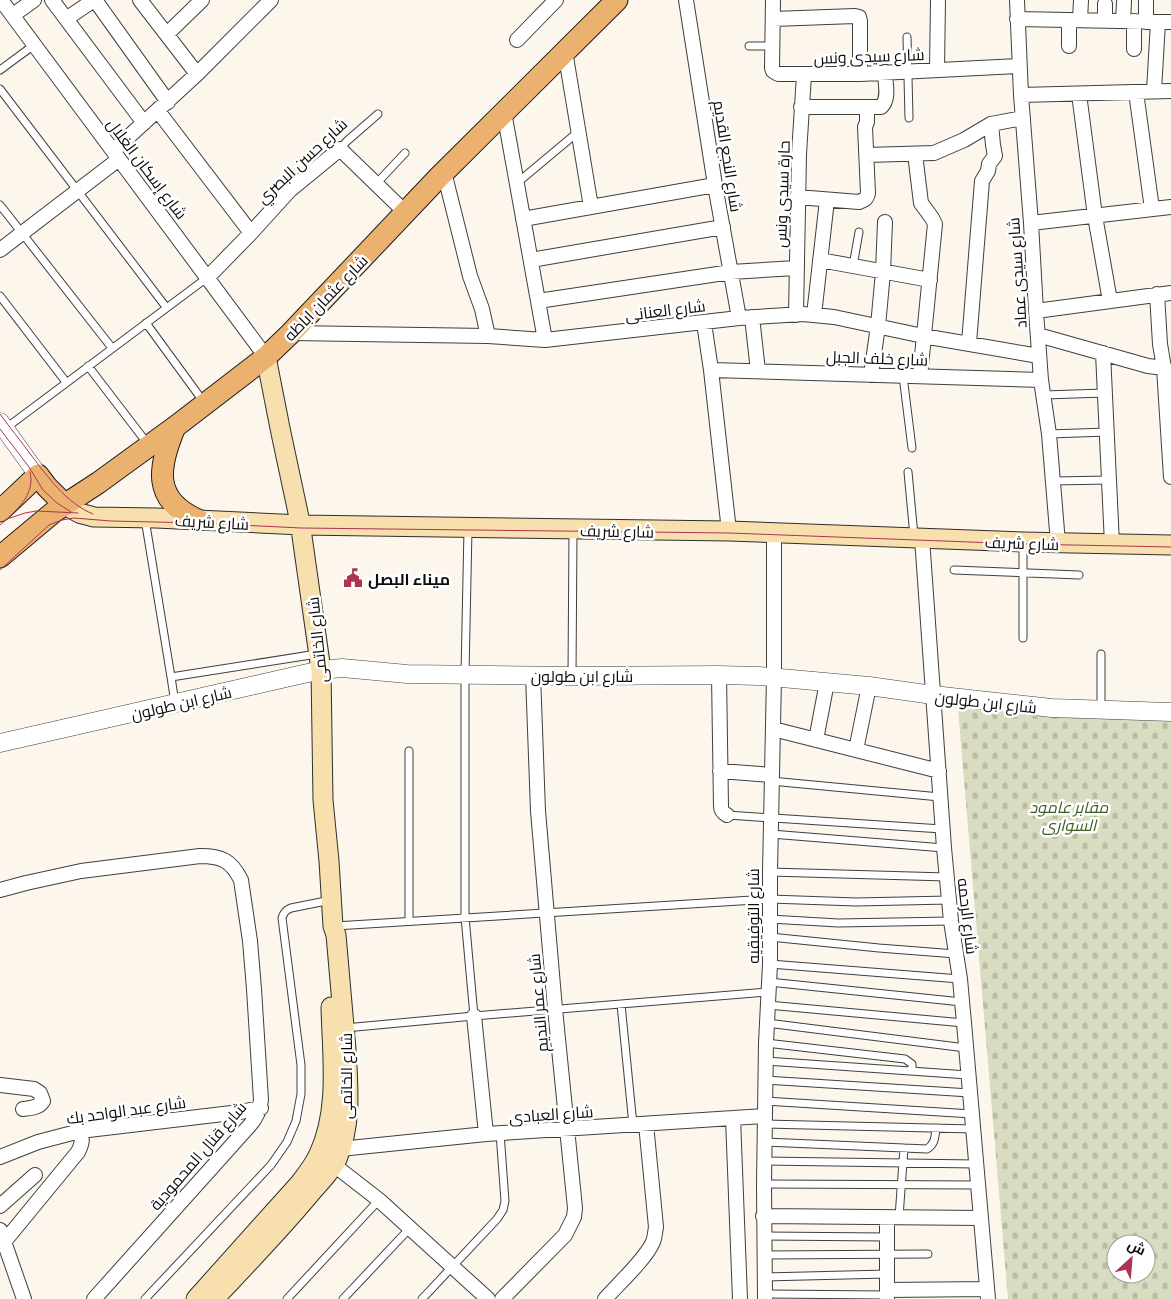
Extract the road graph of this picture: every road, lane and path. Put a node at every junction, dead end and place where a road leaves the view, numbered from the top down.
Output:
1 (1, 0) edge
2 (34, 0) edge
3 (52, 0) edge
4 (95, 0) edge
5 (140, 0) edge
6 (202, 0) edge
7 (271, 0) edge
8 (556, 0) edge
9 (617, 0) edge
10 (686, 0) edge
11 (773, 0) edge
12 (938, 0) edge
13 (1017, 0) edge
14 (1081, 0) edge
15 (1146, 0) edge
16 (1124, 2) dead end
17 (1105, 4) dead end
18 (12, 15) junction
19 (66, 19) junction
20 (773, 19) junction
21 (1017, 19) junction
22 (1075, 20) junction
23 (1105, 20) junction
24 (1146, 21) edge
25 (167, 34) junction
26 (907, 37) dead end
27 (517, 40) dead end
28 (34, 45) junction
29 (749, 46) dead end
30 (773, 46) junction
31 (1069, 46) dead end
32 (1134, 49) dead end
33 (564, 51) junction
34 (1019, 66) junction
35 (937, 69) junction
36 (0, 70) edge
37 (908, 71) junction
38 (885, 72) junction
39 (197, 74) junction
40 (860, 74) junction
41 (804, 75) junction
42 (0, 89) edge
43 (1154, 91) junction
44 (1171, 91) edge
45 (1136, 92) junction
46 (1079, 94) junction
47 (1021, 95) junction
48 (163, 106) junction
49 (802, 107) junction
50 (867, 107) junction
51 (504, 112) junction
52 (378, 114) dead end
53 (909, 118) dead end
54 (1023, 118) junction
55 (144, 123) junction
56 (991, 124) junction
57 (578, 132) junction
58 (340, 149) junction
59 (405, 153) dead end
60 (915, 154) junction
61 (116, 155) junction
62 (867, 155) junction
63 (444, 172) junction
64 (376, 184) junction
65 (517, 184) junction
66 (715, 184) junction
67 (78, 191) junction
68 (797, 197) junction
69 (827, 200) junction
70 (0, 205) edge
71 (591, 207) junction
72 (1171, 207) edge
73 (1152, 209) junction
74 (405, 212) junction
75 (1095, 216) junction
76 (523, 219) junction
77 (884, 222) dead end
78 (1031, 223) junction
79 (723, 227) junction
80 (859, 232) dead end
81 (22, 233) junction
82 (251, 233) junction
83 (0, 250) edge
84 (531, 260) junction
85 (820, 260) junction
86 (853, 266) junction
87 (796, 268) junction
88 (731, 272) junction
89 (883, 272) junction
90 (208, 277) junction
91 (930, 280) junction
92 (1164, 294) edge
93 (0, 296) edge
94 (538, 301) junction
95 (1110, 301) junction
96 (166, 307) junction
97 (1036, 311) junction
98 (796, 315) junction
99 (814, 315) junction
100 (746, 318) junction
101 (146, 322) junction
102 (704, 322) junction
103 (878, 326) junction
104 (291, 332) junction
105 (1038, 335) junction
106 (488, 336) junction
107 (924, 336) junction
108 (545, 340) junction
109 (969, 343) junction
110 (1166, 344) edge
111 (112, 348) junction
112 (1103, 353) junction
113 (1039, 356) junction
114 (266, 357) junction
115 (88, 366) junction
116 (711, 370) junction
117 (1167, 370) edge
118 (758, 371) junction
119 (871, 375) junction
120 (903, 376) junction
121 (920, 376) junction
122 (1042, 380) junction
123 (66, 382) junction
124 (1105, 393) junction
125 (1044, 396) junction
126 (206, 404) junction
127 (2, 426) edge
128 (175, 427) junction
129 (1107, 432) junction
130 (1049, 434) junction
131 (150, 446) junction
132 (912, 448) dead end
133 (908, 472) dead end
134 (38, 475) junction
135 (1171, 477) edge
136 (1109, 480) junction
137 (1053, 481) junction
138 (65, 505) junction
139 (0, 511) edge
140 (145, 518) junction
141 (198, 520) junction
142 (301, 525) junction
143 (468, 528) junction
144 (573, 529) junction
145 (729, 531) junction
146 (774, 533) junction
147 (918, 538) junction
148 (1023, 542) junction
149 (1058, 543) junction
150 (1112, 544) junction
151 (1171, 545) edge
152 (0, 557) edge
153 (954, 570) dead end
154 (1023, 572) junction
155 (1079, 575) dead end
156 (1023, 638) dead end
157 (1100, 654) dead end
158 (320, 662) junction
159 (465, 674) junction
160 (534, 675) junction
161 (719, 675) junction
162 (572, 676) junction
163 (172, 677) junction
164 (774, 677) junction
165 (828, 682) junction
166 (869, 686) junction
167 (933, 695) junction
168 (175, 703) junction
169 (1101, 710) junction
170 (1171, 712) edge
171 (773, 729) junction
172 (816, 740) junction
173 (0, 743) edge
174 (856, 750) junction
175 (409, 751) dead end
176 (720, 771) junction
177 (939, 771) junction
178 (772, 778) junction
179 (940, 797) junction
180 (727, 815) joint
181 (771, 817) junction
182 (942, 829) junction
183 (771, 834) junction
184 (944, 848) junction
185 (770, 872) junction
186 (946, 877) junction
187 (0, 890) edge
188 (770, 899) junction
189 (331, 900) junction
190 (949, 900) junction
191 (547, 912) junction
192 (465, 917) junction
193 (769, 919) junction
194 (409, 921) junction
195 (951, 921) junction
196 (332, 926) junction
197 (770, 937) junction
198 (956, 954) junction
199 (770, 964) junction
200 (960, 979) junction
201 (768, 993) junction
202 (962, 1002) junction
203 (622, 1004) junction
204 (555, 1009) junction
205 (474, 1016) junction
206 (767, 1023) junction
207 (964, 1023) junction
208 (344, 1028) junction
209 (766, 1043) junction
210 (966, 1048) junction
211 (766, 1061) junction
212 (912, 1071) junction
213 (968, 1075) junction
214 (765, 1080) junction
215 (0, 1085) edge
216 (970, 1093) junction
217 (765, 1101) junction
218 (260, 1108) junction
219 (23, 1109) dead end
220 (972, 1114) junction
221 (733, 1118) junction
222 (765, 1120) junction
223 (639, 1124) junction
224 (936, 1128) junction
225 (568, 1129) junction
226 (973, 1129) junction
227 (80, 1131) junction
228 (493, 1134) junction
229 (765, 1142) junction
230 (904, 1148) junction
231 (0, 1157) edge
232 (337, 1157) junction
233 (764, 1161) junction
234 (903, 1163) junction
235 (976, 1164) junction
236 (35, 1175) dead end
237 (764, 1184) junction
238 (902, 1185) junction
239 (977, 1185) junction
240 (379, 1200) junction
241 (0, 1206) edge
242 (763, 1216) junction
243 (893, 1217) junction
244 (981, 1218) junction
245 (410, 1228) junction
246 (2, 1236) edge
247 (763, 1236) junction
248 (887, 1236) junction
249 (887, 1253) junction
250 (928, 1254) dead end
251 (764, 1255) junction
252 (453, 1266) junction
253 (887, 1274) junction
254 (764, 1277) junction
255 (988, 1294) edge
256 (887, 1295) edge
257 (765, 1296) edge
258 (24, 1299) edge
259 (94, 1299) edge
260 (145, 1299) edge
261 (196, 1299) edge
262 (214, 1299) edge
263 (287, 1299) edge
264 (342, 1299) edge
265 (422, 1299) edge
266 (488, 1299) edge
267 (502, 1299) edge
268 (604, 1299) edge
269 (740, 1299) edge

1 - 18 street, شارع إسكان الغلال
2 - 18 street
3 - 19 street
4 - 19 street
4 - 48 street
5 - 25 street
6 - 25 street
7 - 39 street
8 - 27 street
9 - 33 main road, شارع عثمان اباظه
10 - 66 street, شارع النجع القديم
11 - 20 street, شارع سيدى ونس
12 - 35 street
13 - 21 street, شارع سيدى عماد
14 - 22 street
15 - 24 street
16 - 24 street
17 - 23 street
18 - 28 street, شارع إسكان الغلال
19 - 55 street
20 - 30 street, شارع سيدى ونس
20 - 40 street
21 - 22 street
21 - 34 street, شارع سيدى عماد
22 - 23 street
22 - 31 street
23 - 24 street
24 - 32 street
24 - 43 street
25 - 39 street
26 - 37 lane
28 - 36 lane
28 - 61 street, شارع إسكان الغلال
29 - 30 lane
30 - 41 street, شارع سيدى ونس
33 - 51 main road, شارع عثمان اباظه
33 - 57 street
34 - 35 street, شارع سيدى ونس
34 - 47 street, شارع سيدى عماد
35 - 37 street, شارع سيدى ونس
37 - 38 street, شارع سيدى ونس
37 - 53 lane
38 - 40 street, شارع سيدى ونس
38 - 50 street
39 - 48 street
40 - 41 street, شارع سيدى ونس
41 - 49 street, حارة سيدى ونس
42 - 67 lane
43 - 44 street
43 - 45 street
45 - 46 street
45 - 73 street
46 - 47 street
46 - 75 street
47 - 54 street, شارع سيدى عماد
48 - 55 street
48 - 82 street
49 - 50 street
49 - 68 street, حارة سيدى ونس
50 - 62 street
51 - 63 main road, شارع عثمان اباظه
51 - 65 street
52 - 58 lane, شارع حسن البصري
54 - 56 street
54 - 78 street, شارع سيدى عماد
55 - 61 street
56 - 60 street
56 - 109 street
57 - 65 lane
57 - 71 street
58 - 64 street
58 - 82 street, شارع حسن البصري
59 - 64 lane
60 - 62 street
60 - 91 street
61 - 67 street
61 - 90 street, شارع إسكان الغلال
62 - 69 street
63 - 74 main road, شارع عثمان اباظه
63 - 106 street
64 - 74 street
65 - 76 street
66 - 71 street
66 - 79 street, شارع النجع القديم
67 - 81 street
67 - 96 lane
68 - 69 street
68 - 87 street, حارة سيدى ونس
69 - 85 street
70 - 81 lane
71 - 76 street
72 - 73 street
73 - 75 street
74 - 104 main road, شارع عثمان اباظه
75 - 78 street
75 - 95 street
76 - 84 street
77 - 89 street
78 - 97 street, شارع سيدى عماد
79 - 84 street
79 - 88 street, شارع النجع القديم
80 - 86 lane
81 - 83 street
81 - 111 lane
82 - 90 street, شارع حسن البصري
84 - 94 street
85 - 86 street
85 - 99 street
86 - 89 street
87 - 88 street
87 - 98 street, حارة سيدى ونس
88 - 94 street
88 - 100 street, شارع النجع القديم
89 - 91 street
89 - 103 street
90 - 96 lane
90 - 114 street, شارع إسكان الغلال
91 - 107 street
92 - 95 street
92 - 110 street
93 - 123 lane
94 - 108 street
95 - 97 street
96 - 101 lane
97 - 105 street, شارع سيدى عماد
98 - 99 street, شارع العنانى
98 - 100 street, شارع العنانى
99 - 103 street, شارع العنانى
100 - 102 street, شارع العنانى
100 - 118 street, شارع النجع القديم
101 - 111 lane
101 - 126 lane
102 - 108 street, شارع العنانى
102 - 116 street
103 - 107 street, شارع العنانى
103 - 119 street
104 - 106 street, شارع العنانى
104 - 114 main road, شارع عثمان اباظه
105 - 112 street
105 - 113 street, شارع سيدى عماد
106 - 108 street, شارع العنانى
107 - 109 street, شارع العنانى
107 - 121 street
109 - 113 street, شارع العنانى
110 - 117 street
111 - 115 lane
112 - 117 street
112 - 124 street
113 - 122 street, شارع سيدى عماد
114 - 126 main road, شارع عثمان اباظه
114 - 142 main road, شارع الخاتمى
115 - 123 lane
115 - 131 lane
116 - 118 street, شارع خلف الجبل
116 - 145 street
117 - 135 street
118 - 119 street, شارع خلف الجبل
119 - 120 street, شارع خلف الجبل
120 - 121 street, شارع خلف الجبل
120 - 132 lane
121 - 122 street, شارع خلف الجبل
122 - 125 street, شارع سيدى عماد
123 - 127 lane
124 - 125 lane
124 - 129 street
125 - 130 street, شارع سيدى عماد
126 - 128 main road, شارع عثمان اباظه
127 - 134 street
128 - 131 main road, شارع عثمان اباظه
128 - 141 main road
129 - 130 lane
129 - 136 street
130 - 137 street, شارع سيدى عماد
131 - 138 main road, شارع عثمان اباظه
133 - 147 lane
134 - 138 main road
134 - 139 main road
136 - 137 lane
136 - 150 street
137 - 149 street, شارع سيدى عماد
138 - 140 main road, شارع شريف
138 - 152 main road, شارع عثمان اباظه
140 - 141 main road, شارع شريف
140 - 163 lane
141 - 142 main road, شارع شريف
142 - 143 main road, شارع شريف
142 - 158 main road, شارع الخاتمى
143 - 144 main road, شارع شريف
143 - 159 lane
144 - 145 main road, شارع شريف
144 - 162 lane
145 - 146 main road, شارع شريف
146 - 147 main road, شارع شريف
146 - 164 street, شارع التوفيقيه
147 - 148 main road, شارع شريف
147 - 167 street, شارع الرحمه
148 - 149 main road, شارع شريف
148 - 154 lane
149 - 150 main road, شارع شريف
150 - 151 main road, شارع شريف
153 - 154 lane
154 - 155 lane
154 - 156 lane
157 - 169 lane
158 - 159 street, شارع ابن طولون
158 - 163 lane
158 - 168 street, شارع ابن طولون
158 - 189 main road, شارع الخاتمى
159 - 160 street, شارع ابن طولون
159 - 192 lane
160 - 162 street, شارع ابن طولون
160 - 191 street, شارع عمر النديم
161 - 162 street, شارع ابن طولون
161 - 164 street, شارع ابن طولون
161 - 176 street
163 - 168 lane
164 - 165 street, شارع ابن طولون
164 - 171 street, شارع التوفيقيه
165 - 166 street, شارع ابن طولون
165 - 172 street
166 - 167 street, شارع ابن طولون
166 - 174 street
167 - 169 street, شارع ابن طولون
167 - 177 street, شارع الرحمه
168 - 173 street, شارع ابن طولون
169 - 170 street, شارع ابن طولون
171 - 172 street
171 - 178 street, شارع التوفيقيه
172 - 174 street
174 - 177 street
175 - 194 lane
176 - 178 street
176 - 180 street
177 - 179 street, شارع الرحمه
178 - 179 lane
178 - 181 street, شارع التوفيقيه
179 - 182 street, شارع الرحمه
180 - 181 lane
181 - 182 lane
181 - 183 street, شارع التوفيقيه
182 - 184 street, شارع الرحمه
183 - 184 lane
183 - 185 street, شارع التوفيقيه
184 - 186 street, شارع الرحمه
185 - 186 lane
185 - 188 street, شارع التوفيقيه
186 - 190 street, شارع الرحمه
187 - 218 street, شارع قنال المحمودية
188 - 190 lane
188 - 191 lane
188 - 193 street, شارع التوفيقيه
189 - 196 main road, شارع الخاتمى
189 - 260 lane
190 - 195 street, شارع الرحمه
191 - 192 lane
191 - 204 street, شارع عمر النديم
192 - 194 lane
192 - 205 lane
193 - 195 lane
193 - 197 street, شارع التوفيقيه
194 - 196 lane
195 - 198 street, شارع الرحمه
196 - 208 main road, شارع الخاتمى
196 - 261 main road, شارع الخاتمى
197 - 198 lane
197 - 199 street, شارع التوفيقيه
198 - 200 street, شارع الرحمه
199 - 200 lane
199 - 201 street, شارع التوفيقيه
200 - 202 street, شارع الرحمه
201 - 202 lane
201 - 203 lane
201 - 206 street, شارع التوفيقيه
201 - 207 lane
202 - 207 street, شارع الرحمه
203 - 204 lane
203 - 223 lane
204 - 205 lane
204 - 225 street, شارع عمر النديم
205 - 208 lane
205 - 228 street
206 - 209 street, شارع التوفيقيه
206 - 210 lane
207 - 210 street, شارع الرحمه
208 - 232 main road, شارع الخاتمى
209 - 211 street, شارع التوفيقيه
209 - 212 lane
210 - 213 street, شارع الرحمه
211 - 212 lane
211 - 214 street, شارع التوفيقيه
212 - 213 lane
213 - 216 street, شارع الرحمه
214 - 216 lane
214 - 217 street, شارع التوفيقيه
215 - 219 street
216 - 220 street, شارع الرحمه
217 - 220 lane
217 - 222 street, شارع التوفيقيه
218 - 227 street, شارع عبد الواحد بك
218 - 259 street, شارع قنال المحمودية
220 - 226 street, شارع الرحمه
221 - 222 street, شارع العبادى
221 - 223 street, شارع العبادى
221 - 269 street
222 - 224 lane
222 - 229 street, شارع التوفيقيه
223 - 225 street, شارع العبادى
223 - 268 street
224 - 226 lane
224 - 230 lane
225 - 228 street, شارع العبادى
225 - 267 street, شارع عمر النديم
226 - 235 street, شارع الرحمه
227 - 231 street, شارع عبد الواحد بك
227 - 246 street
228 - 232 street, شارع العبادى
228 - 252 lane
229 - 230 lane
229 - 233 street, شارع التوفيقيه
230 - 234 lane
232 - 240 street
232 - 262 main road, شارع الخاتمى
233 - 234 lane
233 - 237 street, شارع التوفيقيه
234 - 235 lane
234 - 238 lane
235 - 239 street, شارع الرحمه
236 - 241 street
237 - 238 lane
237 - 242 street, شارع التوفيقيه
238 - 239 lane
238 - 243 lane
239 - 244 street, شارع الرحمه
240 - 245 street
240 - 263 lane
242 - 243 street
242 - 247 street, شارع التوفيقيه
243 - 244 street
243 - 248 street
244 - 255 street, شارع الرحمه
245 - 252 street
245 - 264 lane
246 - 258 street
247 - 248 lane
247 - 251 street, شارع التوفيقيه
248 - 249 street
249 - 250 lane
249 - 251 lane
249 - 253 street
251 - 254 street, شارع التوفيقيه
252 - 265 lane
252 - 266 street
253 - 254 lane
253 - 256 street
254 - 257 street, شارع التوفيقيه
255 - 256 street
256 - 257 lane

